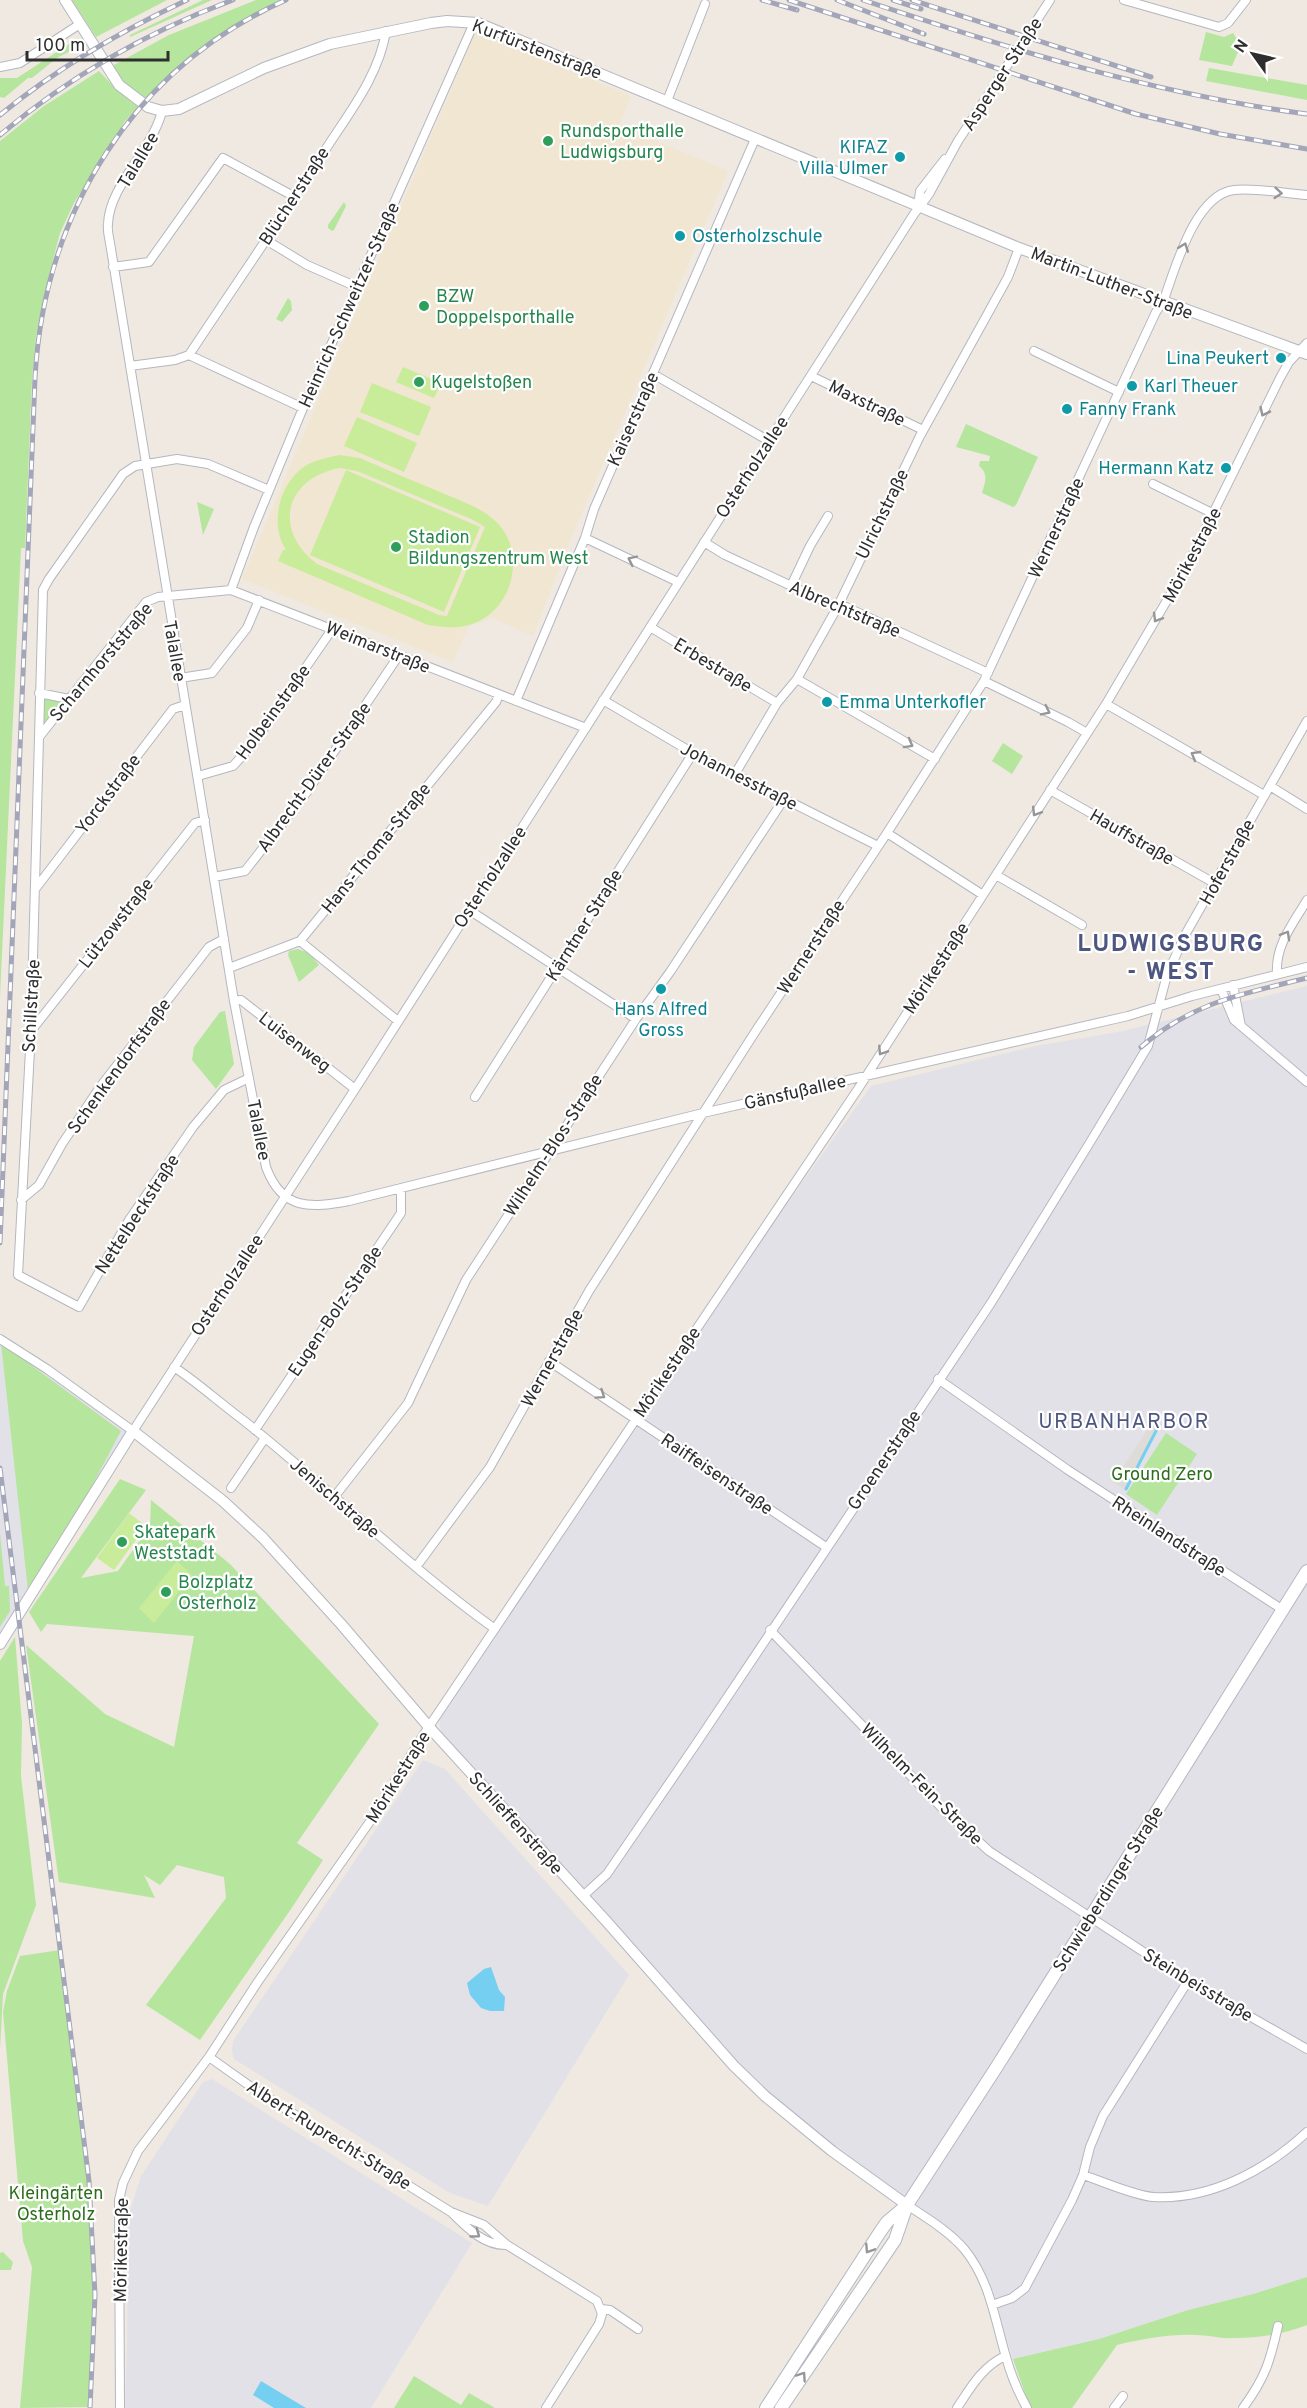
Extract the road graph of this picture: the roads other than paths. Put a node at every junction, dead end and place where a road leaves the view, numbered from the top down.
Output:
1 (65, 0) edge
2 (1050, 0) edge
3 (1124, 0) edge
4 (1246, 0) edge
5 (705, 4) dead end
6 (474, 22) junction
7 (80, 24) junction
8 (386, 31) junction
9 (0, 67) edge
10 (667, 101) junction
11 (162, 111) junction
12 (754, 139) junction
13 (1307, 195) edge
14 (295, 197) junction
15 (918, 207) junction
16 (266, 240) junction
17 (1019, 248) junction
18 (113, 267) junction
19 (357, 287) junction
20 (1163, 302) junction
21 (1304, 349) edge
22 (1034, 351) dead end
23 (189, 355) junction
24 (130, 366) junction
25 (653, 374) junction
26 (811, 376) junction
27 (1119, 392) junction
28 (303, 408) junction
29 (923, 430) junction
30 (769, 441) junction
31 (145, 465) junction
32 (1153, 484) dead end
33 (269, 490) junction
34 (1214, 514) junction
35 (828, 516) dead end
36 (585, 538) junction
37 (704, 542) junction
38 (678, 582) junction
39 (791, 586) junction
40 (231, 590) junction
41 (166, 596) junction
42 (259, 600) junction
43 (838, 606) junction
44 (650, 627) junction
45 (333, 628) junction
46 (399, 655) junction
47 (986, 677) junction
48 (180, 678) junction
49 (797, 679) junction
50 (39, 693) junction
51 (499, 695) junction
52 (69, 699) junction
53 (603, 700) junction
54 (516, 701) junction
55 (777, 704) junction
56 (1106, 704) junction
57 (185, 705) junction
58 (1307, 721) edge
59 (586, 728) junction
60 (1087, 733) junction
61 (40, 736) junction
62 (693, 753) junction
63 (934, 759) junction
64 (735, 774) junction
65 (198, 776) junction
66 (1270, 786) junction
67 (1050, 790) junction
68 (1264, 795) junction
69 (784, 799) junction
70 (1307, 809) edge
71 (205, 820) junction
72 (887, 833) junction
73 (878, 846) junction
74 (996, 875) junction
75 (214, 877) junction
76 (1214, 883) junction
77 (36, 888) junction
78 (983, 895) junction
79 (1307, 900) edge
80 (469, 910) junction
81 (1082, 925) dead end
82 (224, 939) junction
83 (300, 941) junction
84 (1307, 967) edge
85 (229, 968) junction
86 (558, 969) junction
87 (1277, 974) junction
88 (1233, 985) junction
89 (1221, 989) junction
90 (234, 1000) junction
91 (1158, 1008) junction
92 (636, 1019) junction
93 (398, 1021) junction
94 (1241, 1026) junction
95 (31, 1031) junction
96 (866, 1077) junction
97 (249, 1078) junction
98 (1307, 1082) edge
99 (355, 1089) junction
100 (474, 1097) dead end
101 (703, 1113) junction
102 (550, 1149) junction
103 (400, 1188) junction
104 (285, 1195) junction
105 (21, 1200) junction
106 (18, 1275) joint
107 (0, 1339) edge
108 (549, 1361) junction
109 (174, 1367) junction
110 (938, 1379) junction
111 (635, 1418) junction
112 (255, 1430) junction
113 (133, 1431) junction
114 (265, 1438) junction
115 (231, 1488) dead end
116 (335, 1496) junction
117 (825, 1547) junction
118 (416, 1568) junction
119 (1307, 1571) edge
120 (1282, 1610) junction
121 (495, 1629) junction
122 (771, 1630) junction
123 (0, 1644) edge
124 (429, 1727) junction
125 (583, 1896) junction
126 (1090, 1918) junction
127 (1188, 1981) junction
128 (1306, 2048) edge
129 (209, 2057) junction
130 (1307, 2132) edge
131 (1083, 2175) junction
132 (907, 2205) junction
133 (836, 2300) junction
134 (992, 2305) junction
135 (601, 2308) junction
136 (848, 2308) junction
137 (1278, 2326) dead end
138 (638, 2328) dead end
139 (1005, 2356) junction
140 (1123, 2396) dead end
141 (120, 2408) edge
142 (546, 2408) edge
143 (766, 2408) edge
144 (781, 2408) edge
145 (957, 2408) edge
146 (1027, 2408) edge
147 (1114, 2408) edge
148 (1243, 2408) edge

1 - 7 street
2 - 15 street, Asperger Straße
3 - 4 street
5 - 10 street
6 - 8 street, Kurfürstenstraße
6 - 10 street, Kurfürstenstraße
6 - 19 street, Heinrich-Schweitzer-Straße
7 - 9 street
7 - 11 street
8 - 11 street, Kurfürstenstraße
8 - 14 street, Blücherstraße
10 - 12 street, Kurfürstenstraße
11 - 18 street, Talallee
12 - 15 street, Kurfürstenstraße
12 - 25 street, Kaiserstraße
20 -> 13 street, Wernerstraße
14 - 16 street, Blücherstraße
14 - 18 street
15 - 17 street, Martin-Luther-Straße
15 - 26 street, Osterholzallee
16 - 19 street
16 - 23 street, Blücherstraße
17 - 20 street, Martin-Luther-Straße
17 - 29 street, Ulrichstraße
18 - 24 street, Talallee
19 - 28 street, Heinrich-Schweitzer-Straße
20 - 21 street, Martin-Luther-Straße
20 - 27 street, Wernerstraße
21 -> 34 street, Mörikestraße
22 - 27 street
23 - 24 street
23 - 28 street
24 - 31 street, Talallee
25 - 30 street
25 - 36 street, Kaiserstraße
26 - 29 street, Maxstraße
26 - 30 street, Osterholzallee
27 - 47 street, Wernerstraße
28 - 33 street, Heinrich-Schweitzer-Straße
29 - 43 street, Ulrichstraße
30 - 37 street, Osterholzallee
31 - 33 street, Schillstraße
31 - 41 street, Talallee
31 - 50 street, Schillstraße
32 - 34 street
33 - 40 street, Heinrich-Schweitzer-Straße
34 -> 56 street, Mörikestraße
35 - 39 street
38 -> 36 street
36 - 54 street, Kaiserstraße
37 - 38 street, Osterholzallee
37 - 39 street, Albrechtstraße
38 - 44 street, Osterholzallee
39 - 43 street, Albrechtstraße
40 - 41 street, Weimarstraße
40 - 42 street, Weimarstraße
41 - 48 street, Talallee
41 - 52 street, Scharnhorststraße
42 - 45 street, Weimarstraße
42 - 48 street
43 - 47 street, Albrechtstraße
43 - 49 street, Ulrichstraße
44 - 53 street, Osterholzallee
44 - 55 street, Erbestraße
45 - 46 street, Weimarstraße
45 - 65 street, Holbeinstraße
46 - 51 street, Weimarstraße
46 - 75 street, Albrecht-Dürer-Straße
47 -> 60 street, Albrechtstraße
47 - 63 street, Wernerstraße
48 - 57 street, Talallee
49 - 55 street, Ulrichstraße
49 -> 63 street
50 - 52 street
50 - 61 street, Schillstraße
51 - 54 street, Weimarstraße
51 - 83 street, Hans-Thoma-Straße
52 - 61 street, Scharnhorststraße
53 - 59 street, Osterholzallee
53 - 62 street, Johannesstraße
54 - 59 street, Weimarstraße
55 - 64 street, Ulrichstraße
56 - 60 street, Mörikestraße
68 -> 56 street
57 - 65 street, Talallee
57 - 77 street, Yorckstraße
58 - 66 street, Hoferstraße
59 - 80 street, Osterholzallee
60 - 67 street, Mörikestraße
61 - 77 street, Schillstraße
62 - 64 street, Johannesstraße
62 - 86 street, Kärntner Straße
63 - 72 street, Wernerstraße
64 - 69 street, Johannesstraße
65 - 71 street, Talallee
66 - 68 street, Hoferstraße
66 - 70 street
67 -> 74 street, Mörikestraße
67 - 76 street, Hauffstraße
68 - 76 street, Hoferstraße
69 - 73 street, Johannesstraße
69 - 92 street, Wilhelm-Blos-Straße
71 - 75 street, Talallee
71 - 95 street, Lützowstraße
72 - 73 street, Wernerstraße
72 - 78 street
73 - 101 street, Wernerstraße
74 - 78 street, Mörikestraße
74 - 81 street
75 - 82 street, Talallee
76 - 91 street, Hoferstraße
77 - 95 street, Schillstraße
78 -> 96 street, Mörikestraße
87 -> 79 street
80 - 86 street
80 - 93 street, Osterholzallee
82 - 85 street, Talallee
82 - 105 street, Schenkendorfstraße
83 - 85 street, Hans-Thoma-Straße
83 - 93 street
84 - 87 street, Gänsfußallee
85 - 90 street, Talallee
86 - 92 street
86 - 100 street, Kärntner Straße
87 - 88 street, Gänsfußallee
88 - 89 street, Gänsfußallee
88 - 94 street
89 - 91 street, Gänsfußallee
89 - 94 street
90 - 97 street, Talallee
90 - 99 street, Luisenweg
91 - 96 street, Gänsfußallee
91 - 110 street, Groenerstraße
92 - 102 street, Wilhelm-Blos-Straße
93 - 99 street, Osterholzallee
94 - 98 street
95 - 105 street, Schillstraße
96 - 101 street, Gänsfußallee
96 - 111 street, Mörikestraße
97 - 104 street, Talallee
97 - 106 street, Nettelbeckstraße
99 - 104 street, Osterholzallee
101 - 102 street, Gänsfußallee
101 - 108 street, Wernerstraße
102 - 103 street, Gänsfußallee
102 - 116 street, Wilhelm-Blos-Straße
103 - 104 street, Gänsfußallee
103 - 112 street, Eugen-Bolz-Straße
104 - 109 street, Osterholzallee
105 - 106 street, Schillstraße
107 - 113 street
108 -> 111 street, Raiffeisenstraße
108 - 118 street, Wernerstraße
109 - 112 street, Jenischstraße
109 - 113 street, Osterholzallee
110 - 117 street, Groenerstraße
110 - 120 street, Rheinlandstraße
111 - 117 street, Raiffeisenstraße
111 - 121 street, Mörikestraße
112 - 114 street, Jenischstraße
113 - 123 street, Osterholzallee
113 - 124 street, Schlieffenstraße
114 - 115 street
114 - 116 street, Jenischstraße
116 - 118 street, Jenischstraße
117 - 122 street, Groenerstraße
118 - 121 street, Jenischstraße
119 - 120 main road, Schwieberdinger Straße
120 - 126 main road, Schwieberdinger Straße
121 - 124 street, Mörikestraße
122 - 125 street, Groenerstraße
122 - 126 street, Wilhelm-Fein-Straße
124 - 125 street, Schlieffenstraße
124 - 129 street, Mörikestraße
125 - 132 street, Schlieffenstraße
126 - 127 street, Steinbeisstraße
126 - 132 main road, Schwieberdinger Straße
127 - 128 street, Steinbeisstraße
127 - 131 street
129 - 135 street, Albert-Ruprecht-Straße
129 - 141 street, Mörikestraße
130 - 131 street
131 - 134 street
132 -> 133 main road, Schwieberdinger Straße
132 - 134 street
132 - 136 main road, Schwieberdinger Straße
133 - 136 main road
133 - 143 main road, Schwieberdinger Straße
134 - 139 street
135 - 138 street, Albert-Ruprecht-Straße
135 - 142 street
144 -> 136 main road, Schwieberdinger Straße
137 - 148 street
139 - 145 street
139 - 146 street
140 - 147 street

